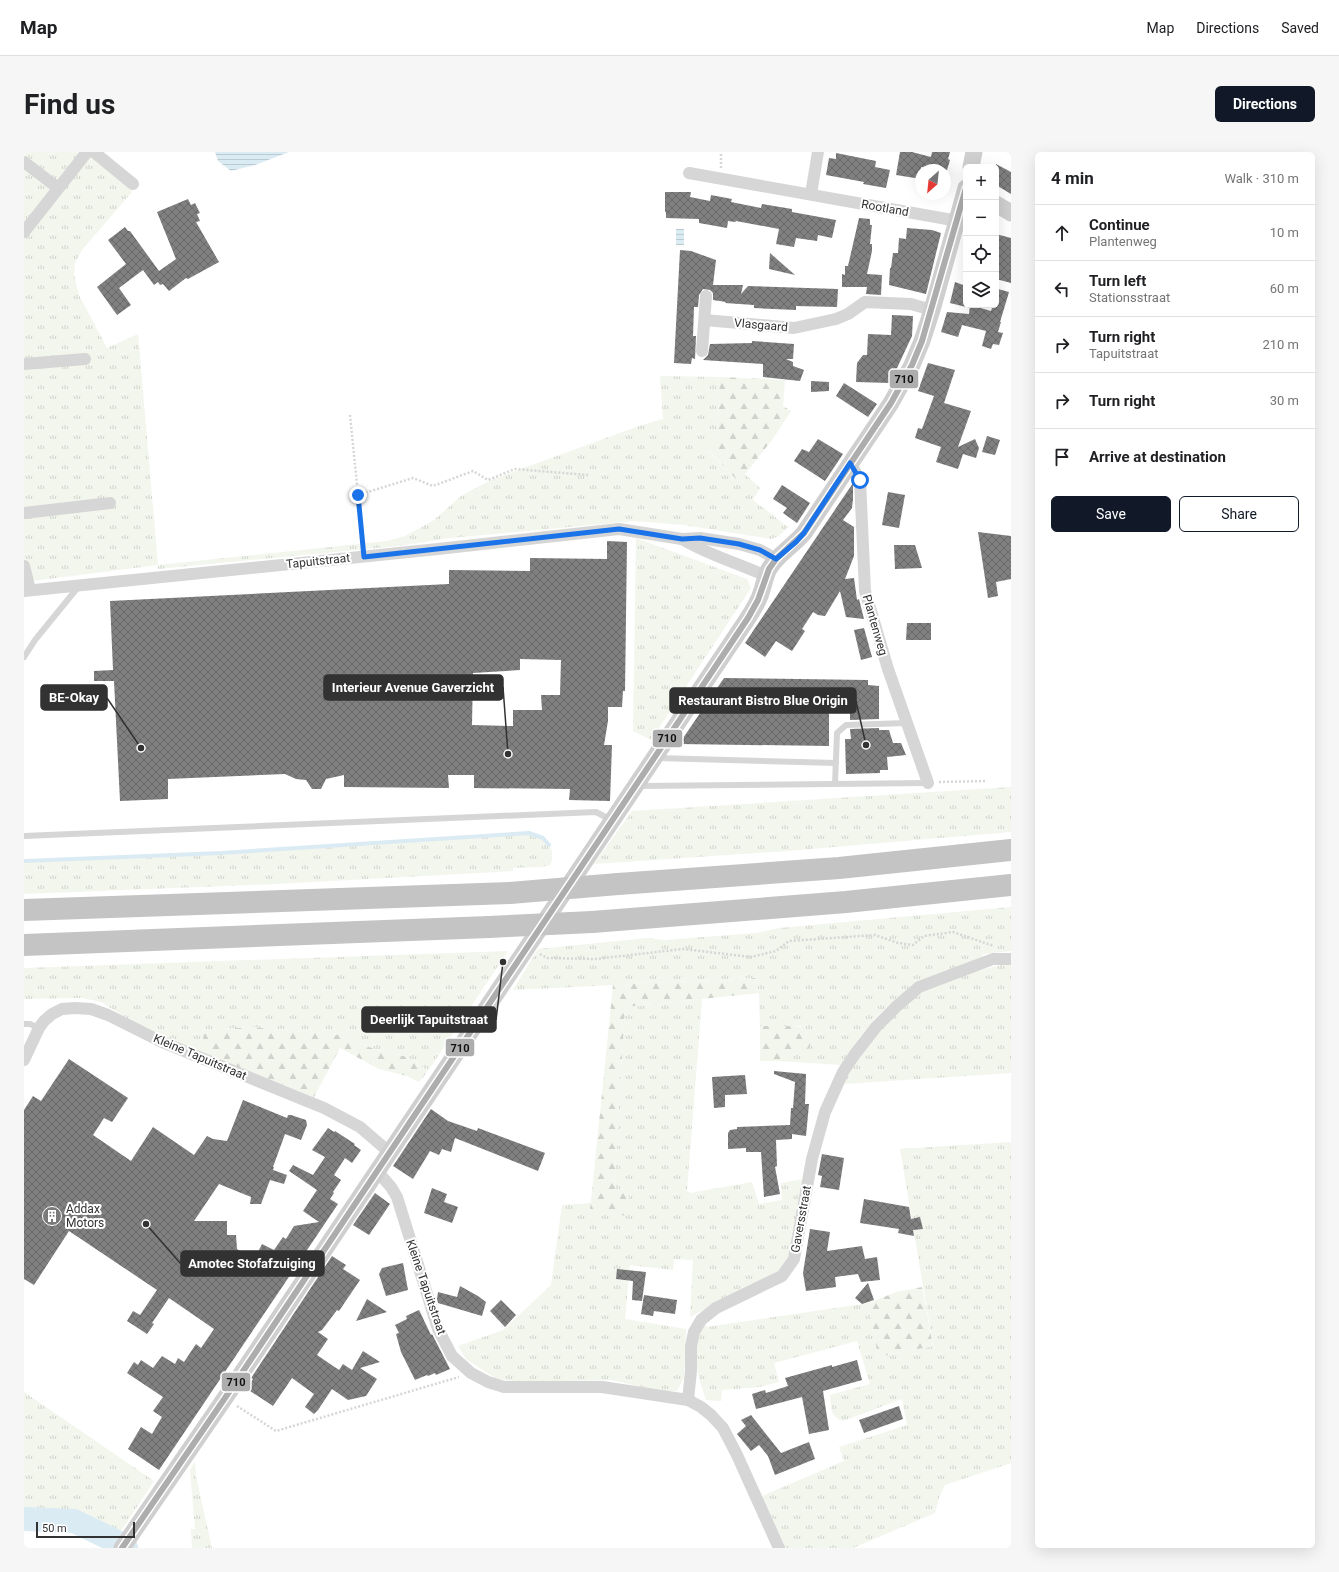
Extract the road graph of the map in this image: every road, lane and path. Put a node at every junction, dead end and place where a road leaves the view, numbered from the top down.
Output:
1 (87, 152) edge
2 (94, 152) edge
3 (818, 152) edge
4 (974, 152) edge
5 (24, 162) edge
6 (972, 164) edge
7 (689, 173) dead end
8 (134, 184) dead end
9 (58, 188) junction
10 (811, 194) junction
11 (963, 200) edge
12 (999, 206) edge
13 (1011, 213) edge
14 (958, 221) junction
15 (24, 232) edge
16 (706, 296) dead end
17 (932, 310) junction
18 (704, 320) junction
19 (702, 351) dead end
20 (85, 359) dead end
21 (24, 364) edge
22 (350, 415) dead end
23 (850, 463) junction
24 (588, 475) dead end
25 (358, 495) junction
26 (110, 503) dead end
27 (24, 513) edge
28 (682, 539) junction
29 (364, 557) junction
30 (776, 559) junction
31 (24, 566) edge
32 (766, 576) junction
33 (79, 586) junction
34 (27, 590) edge
35 (24, 657) edge
36 (907, 723) junction
37 (654, 758) junction
38 (836, 763) junction
39 (987, 781) dead end
40 (928, 783) junction
41 (835, 784) junction
42 (635, 786) junction
43 (612, 821) junction
44 (24, 836) edge
45 (1011, 850) edge
46 (1011, 885) edge
47 (24, 910) edge
48 (24, 944) edge
49 (529, 944) junction
50 (996, 948) dead end
51 (1011, 959) edge
52 (24, 1024) edge
53 (39, 1028) junction
54 (24, 1058) edge
55 (389, 1152) junction
56 (377, 1171) junction
57 (471, 1373) junction
58 (225, 1398) junction
59 (688, 1400) junction
60 (125, 1545) edge
61 (779, 1548) edge

1 - 9 street
2 - 8 street
3 - 10 street
4 - 6 street
5 - 9 street
7 - 10 street, Rootland
9 - 15 street
10 - 14 street, Rootland
11 - 14 street
12 - 13 street
14 - 17 street
16 - 18 street
17 - 18 street, Vlasgaard
17 - 23 street
18 - 19 street
20 - 21 street
22 - 25 path
23 - 30 street
23 - 36 street, Plantenweg
24 - 25 path
25 - 29 path
26 - 27 street
28 - 29 street, Tapuitstraat
28 - 30 street, Tapuitstraat
28 - 32 street, Tapuitstraat
29 - 33 street, Tapuitstraat
30 - 32 street
31 - 34 street
32 - 37 street
33 - 34 street, Tapuitstraat
33 - 35 lane
36 - 38 lane
36 - 40 street, Plantenweg
37 - 38 lane
37 - 42 street
38 - 41 lane
39 - 40 path
40 - 41 lane
41 - 42 lane
42 - 43 street
43 - 44 lane
43 - 49 street
45 - 47 highway, bridge
46 - 48 highway, bridge
49 - 50 path
49 - 55 street
51 - 59 street, Gaversstraat
52 - 53 lane
53 - 54 street, Kleine Tapuitstraat
53 - 55 street, Kleine Tapuitstraat
55 - 56 street
56 - 57 street, Kleine Tapuitstraat
56 - 58 street
57 - 58 path
57 - 59 street, Kleine Tapuitstraat
58 - 60 street
59 - 61 street

